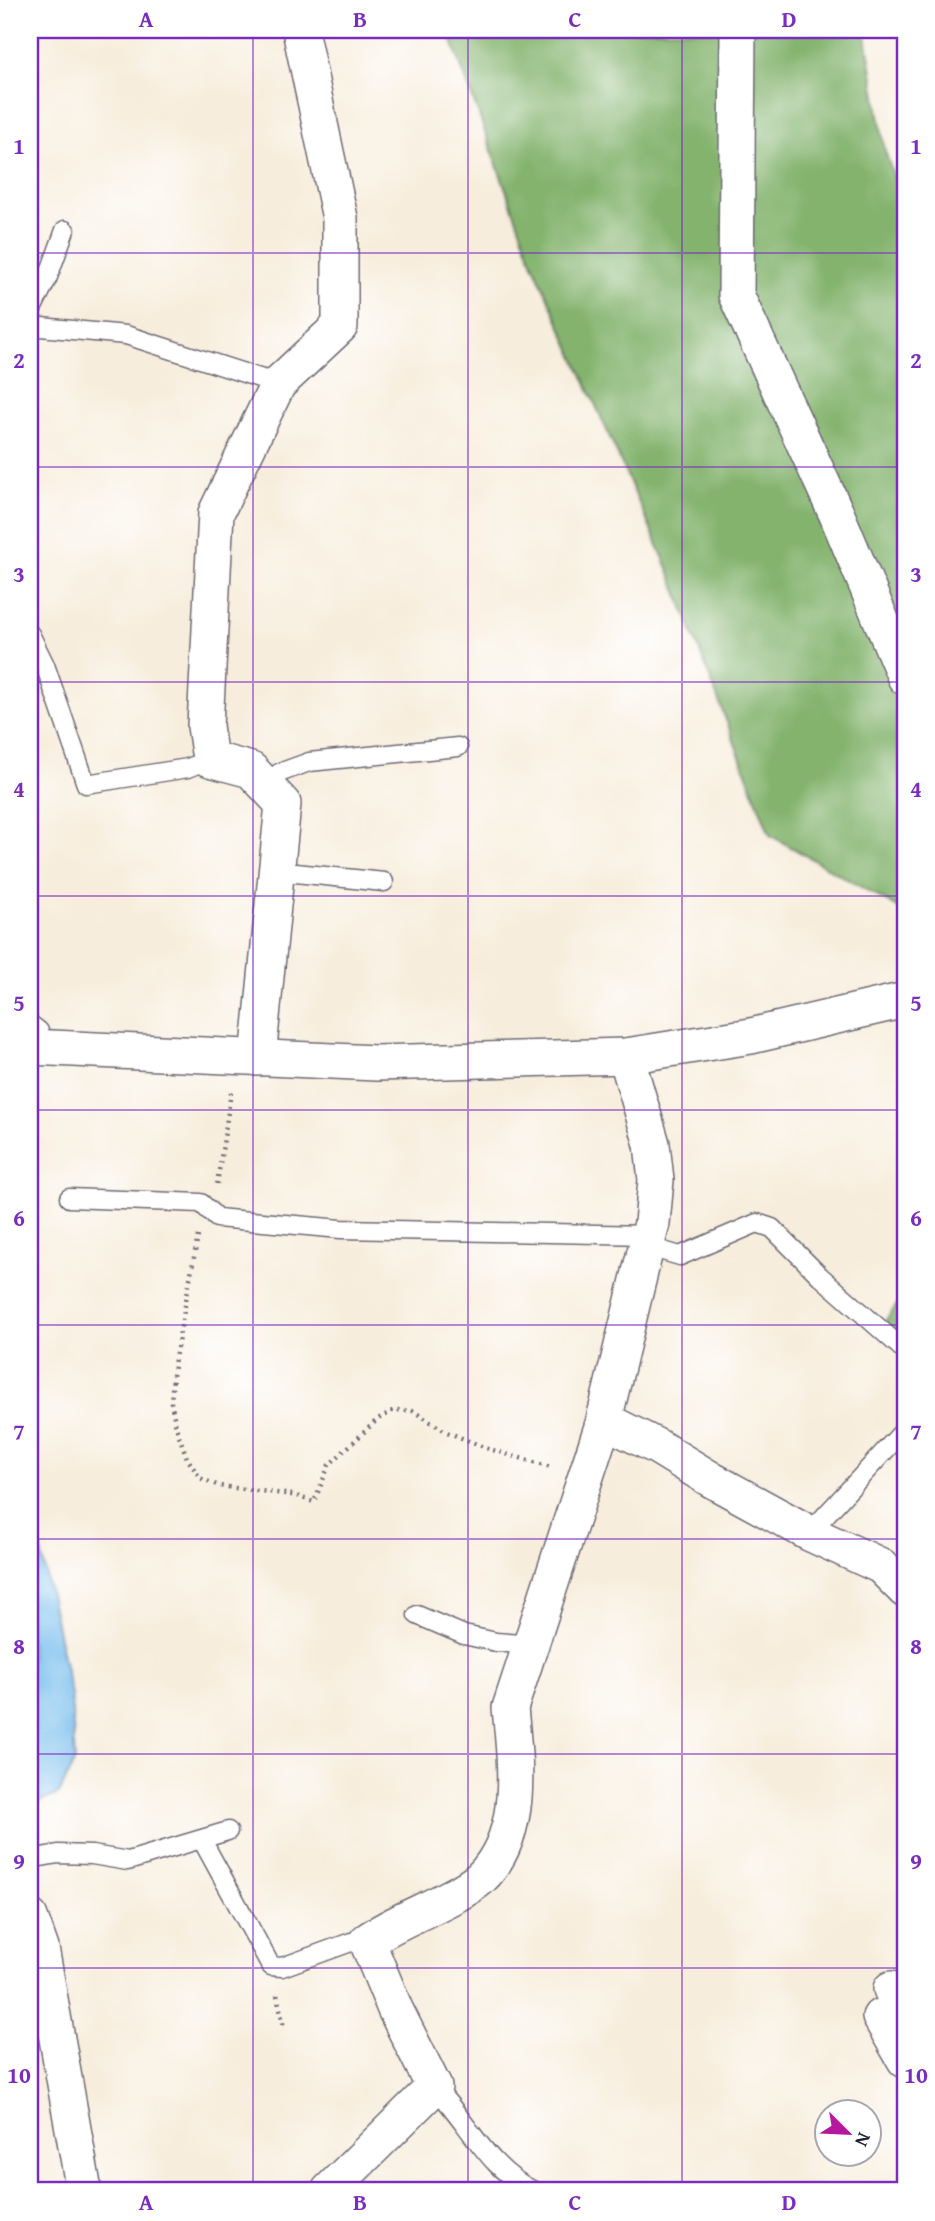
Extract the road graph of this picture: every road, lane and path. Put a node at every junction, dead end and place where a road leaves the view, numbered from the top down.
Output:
1 (300, 30) edge
2 (738, 30) edge
3 (65, 230) dead end
4 (30, 313) edge
5 (30, 326) edge
6 (278, 384) junction
7 (30, 634) edge
8 (905, 677) edge
9 (458, 747) dead end
10 (209, 759) junction
11 (266, 786) junction
12 (276, 871) junction
13 (384, 881) dead end
14 (905, 1000) edge
15 (34, 1040) edge
16 (626, 1056) junction
17 (247, 1058) junction
18 (69, 1198) dead end
19 (208, 1211) junction
20 (647, 1240) junction
21 (905, 1351) edge
22 (604, 1420) junction
23 (905, 1429) edge
24 (586, 1477) junction
25 (809, 1533) junction
26 (905, 1590) edge
27 (417, 1615) dead end
28 (531, 1645) junction
29 (228, 1831) dead end
30 (202, 1840) junction
31 (30, 1859) edge
32 (30, 1917) edge
33 (367, 1941) junction
34 (892, 2008) edge
35 (905, 2060) edge
36 (434, 2087) junction
37 (84, 2191) edge
38 (329, 2191) edge
39 (534, 2191) edge

1 - 6 street
2 - 8 street
3 - 4 lane
5 - 6 lane
6 - 10 street
7 - 10 lane
9 - 11 lane
10 - 11 street
11 - 12 street
12 - 13 lane
12 - 17 street
14 - 16 street
15 - 17 street
16 - 17 street
16 - 20 street
17 - 19 path
18 - 19 lane
19 - 20 lane
19 - 24 path
20 - 21 lane
20 - 22 street
22 - 24 street
22 - 25 street
23 - 25 lane
24 - 28 street
25 - 26 street
27 - 28 lane
28 - 33 street
29 - 30 lane
30 - 31 lane
30 - 33 lane
32 - 37 street
33 - 36 street
34 - 35 street
36 - 38 street
36 - 39 lane

